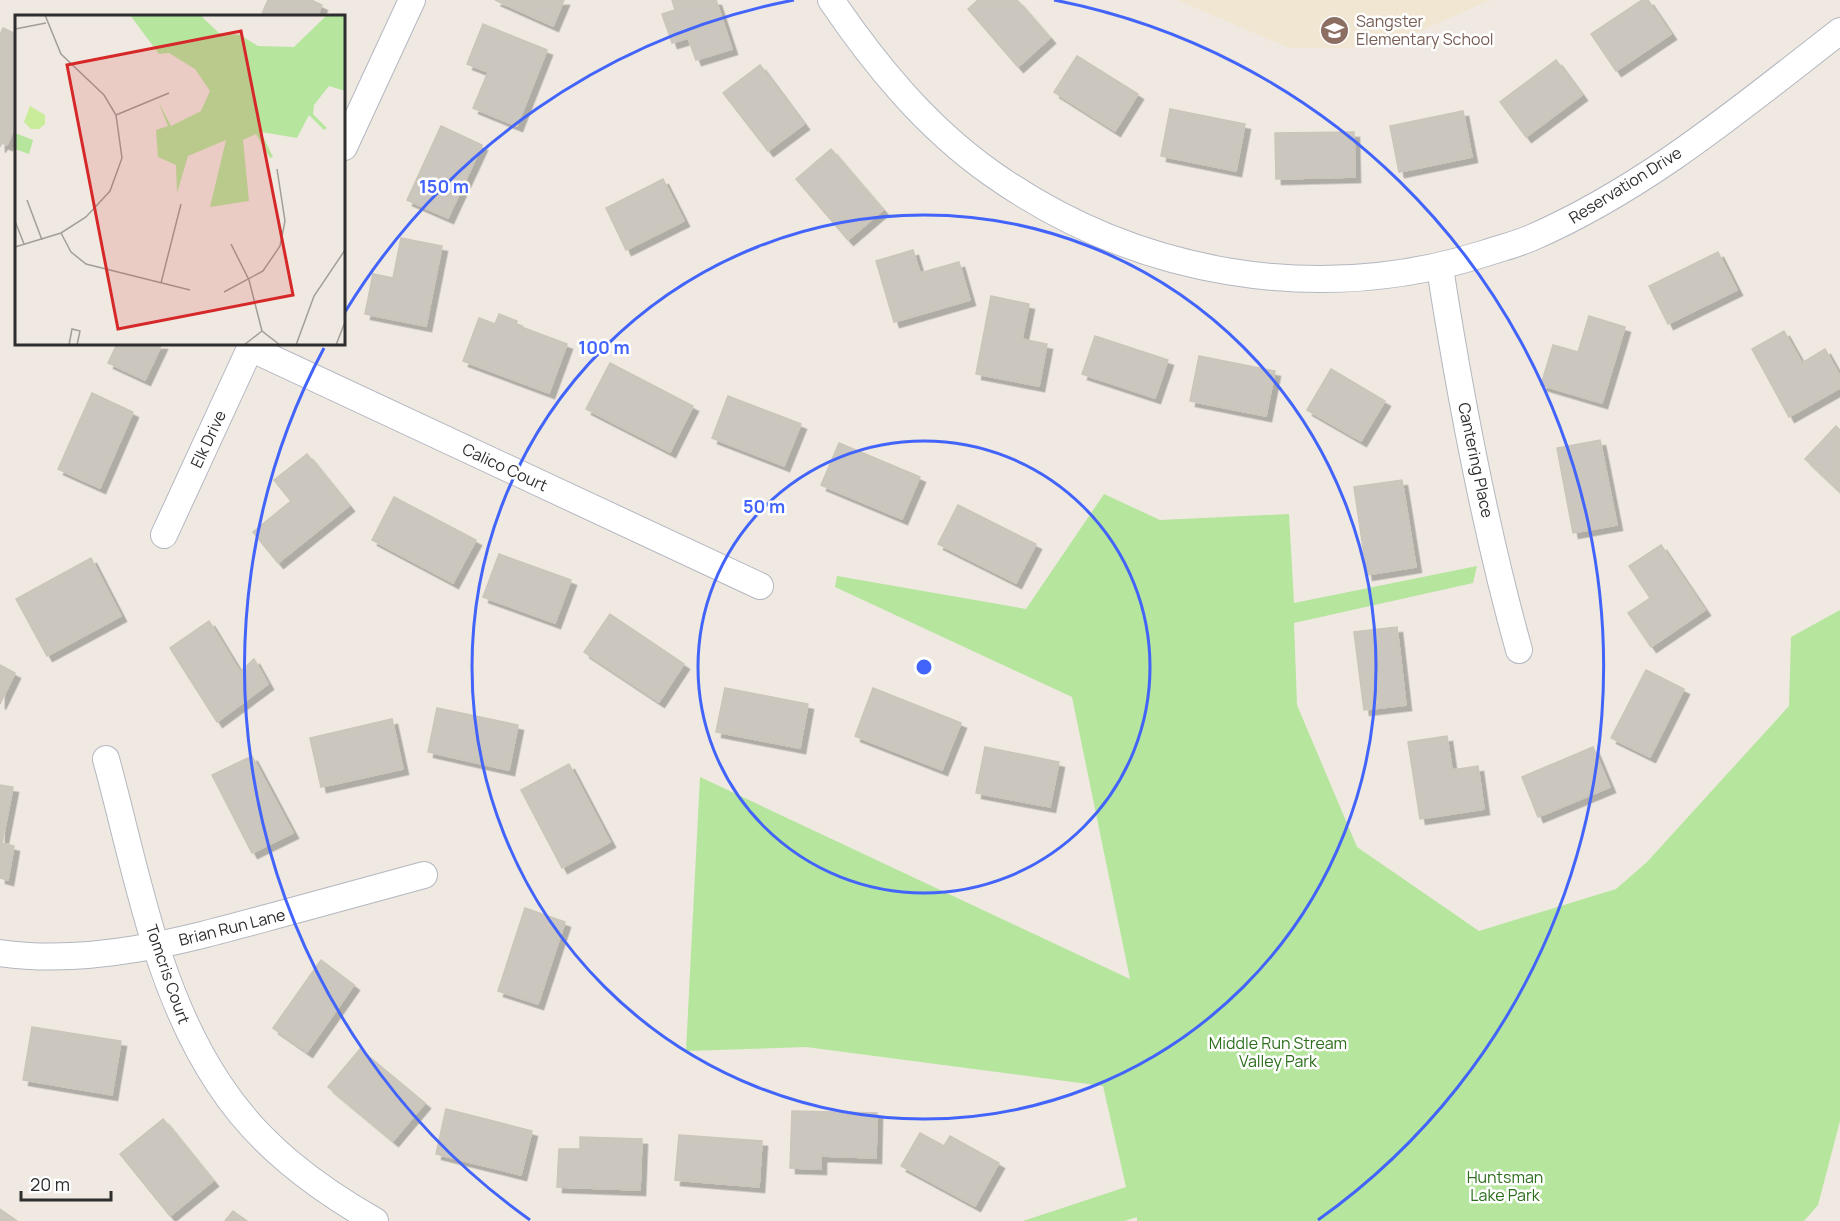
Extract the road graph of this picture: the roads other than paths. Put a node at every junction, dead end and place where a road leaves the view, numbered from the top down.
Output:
1 (412, 0) edge
2 (831, 0) edge
3 (1840, 31) edge
4 (345, 145) edge
5 (1440, 268) junction
6 (251, 346) edge
7 (164, 535) dead end
8 (760, 586) dead end
9 (1519, 650) dead end
10 (106, 759) dead end
11 (424, 875) dead end
12 (156, 945) junction
13 (0, 953) edge
14 (375, 1221) edge

1 - 4 street
2 - 5 street, Reservation Drive
3 - 5 street, Reservation Drive
5 - 9 street, Cantering Place
6 - 7 street, Elk Drive
6 - 8 street, Calico Court
10 - 12 street, Tomcris Court
11 - 12 street, Brian Run Lane
12 - 13 street, Brian Run Lane
12 - 14 street, Tomcris Court

